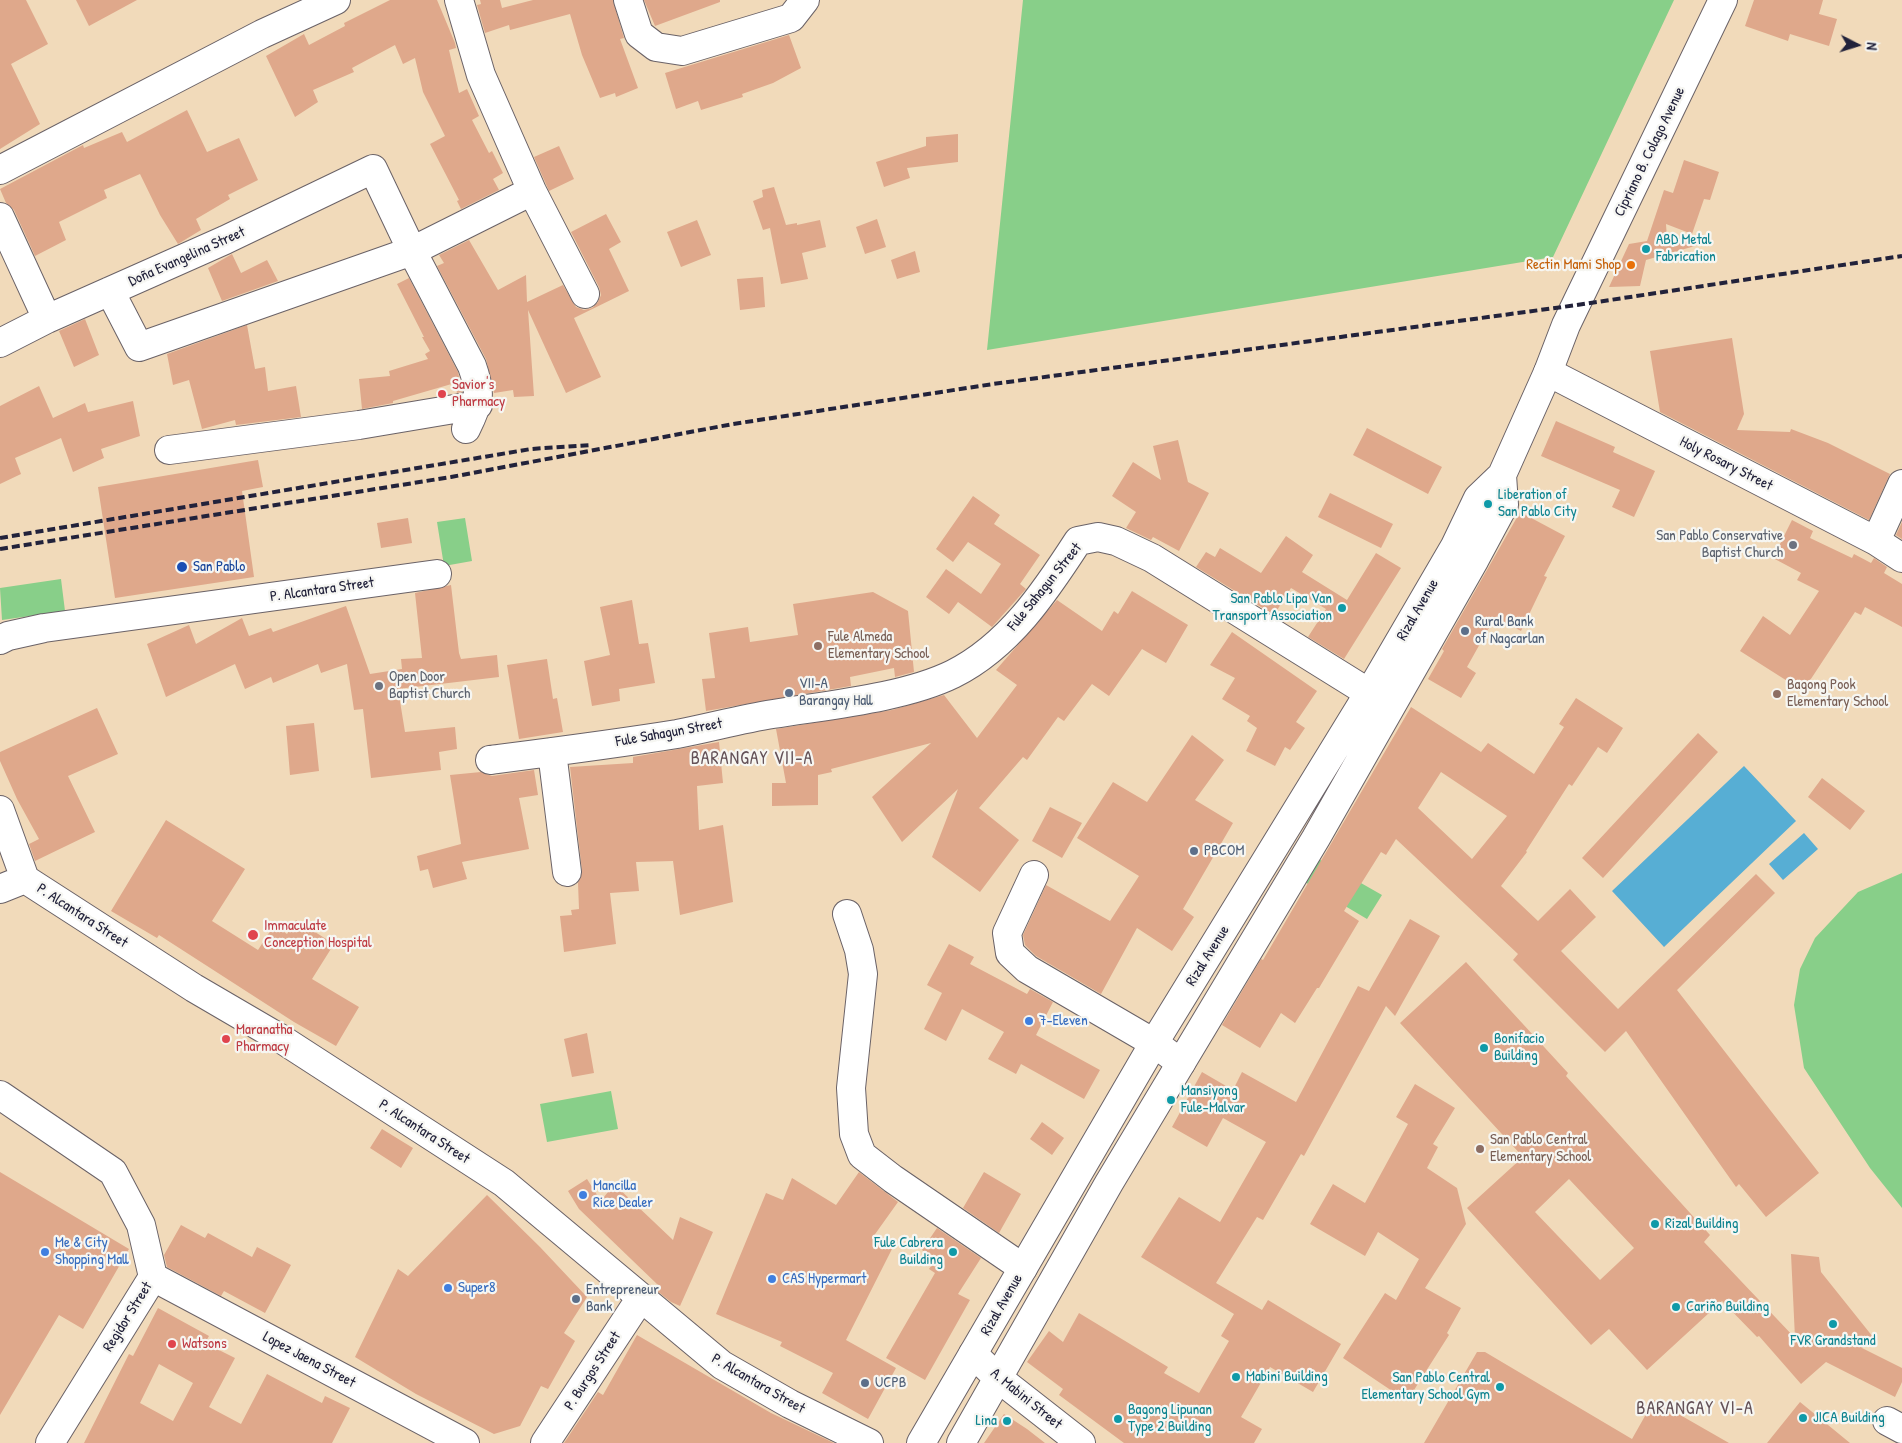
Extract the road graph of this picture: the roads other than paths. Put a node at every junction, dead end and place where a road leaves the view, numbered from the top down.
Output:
1 (336, 0) edge
2 (459, 0) edge
3 (628, 0) edge
4 (805, 0) edge
5 (1723, 0) edge
6 (0, 170) edge
7 (532, 191) junction
8 (0, 217) edge
9 (412, 251) junction
10 (110, 291) junction
11 (585, 294) dead end
12 (1577, 305) joint
13 (47, 319) junction
14 (0, 343) edge
15 (1548, 372) junction
16 (478, 405) junction
17 (466, 429) dead end
18 (169, 450) dead end
19 (1502, 476) junction
20 (1902, 484) edge
21 (1876, 541) junction
22 (1902, 558) edge
23 (437, 574) dead end
24 (0, 640) edge
25 (1401, 692) junction
26 (1369, 693) junction
27 (552, 752) junction
28 (490, 760) dead end
29 (0, 810) edge
30 (1290, 822) junction
31 (1316, 838) junction
32 (567, 872) dead end
33 (1034, 875) dead end
34 (25, 879) junction
35 (0, 889) edge
36 (846, 914) dead end
37 (1222, 936) junction
38 (1247, 951) junction
39 (1154, 1043) junction
40 (1180, 1063) junction
41 (0, 1095) edge
42 (1081, 1166) junction
43 (1109, 1183) junction
44 (1023, 1268) junction
45 (154, 1276) junction
46 (640, 1299) junction
47 (973, 1354) junction
48 (998, 1378) junction
49 (50, 1443) edge
50 (465, 1443) edge
51 (545, 1443) edge
52 (869, 1443) edge
53 (922, 1443) edge
54 (962, 1443) edge
55 (1080, 1443) edge

1 - 6 street
2 - 7 street
3 - 4 street
5 - 12 street, Cipriano B. Colago Avenue
7 - 9 street
7 - 11 street
8 - 13 street
9 - 10 street
9 - 10 street, Doña Evangelina Street
9 - 16 street
10 - 13 street, Doña Evangelina Street
12 - 15 street, Rizal Avenue
13 - 14 street, Doña Evangelina Street
15 - 19 street, Rizal Avenue
15 - 21 street, Holy Rosary Street
16 - 17 street
16 - 18 street
19 - 25 street, Rizal Avenue
19 - 26 street, Rizal Avenue
20 - 21 street
21 - 22 street, Holy Rosary Street
23 - 24 street, P. Alcantara Street
25 - 26 street
25 - 31 street, Rizal Avenue
26 - 27 street, Fule Sahagun Street
26 - 30 street, Rizal Avenue
27 - 28 street, Fule Sahagun Street
27 - 32 street
29 - 34 street, P. Alcantara Street
30 - 31 street
30 - 37 street, Rizal Avenue
31 - 38 street, Rizal Avenue
33 - 39 street
34 - 35 street
34 - 46 street, P. Alcantara Street
36 - 44 street
37 - 38 street
37 - 39 street, Rizal Avenue
38 - 40 street, Rizal Avenue
39 - 40 street
39 - 42 street, Rizal Avenue
40 - 43 street, Rizal Avenue
41 - 45 street, Regidor Street
42 - 43 street
42 - 44 street, Rizal Avenue
43 - 48 street, Rizal Avenue
44 - 47 street, Rizal Avenue
45 - 49 street, Regidor Street
45 - 50 street, Lopez Jaena Street
46 - 51 street, P. Burgos Street
46 - 52 street, P. Alcantara Street
47 - 48 street, A. Mabini Street
47 - 53 street, Rizal Avenue
48 - 54 street, Rizal Avenue
48 - 55 street, A. Mabini Street

